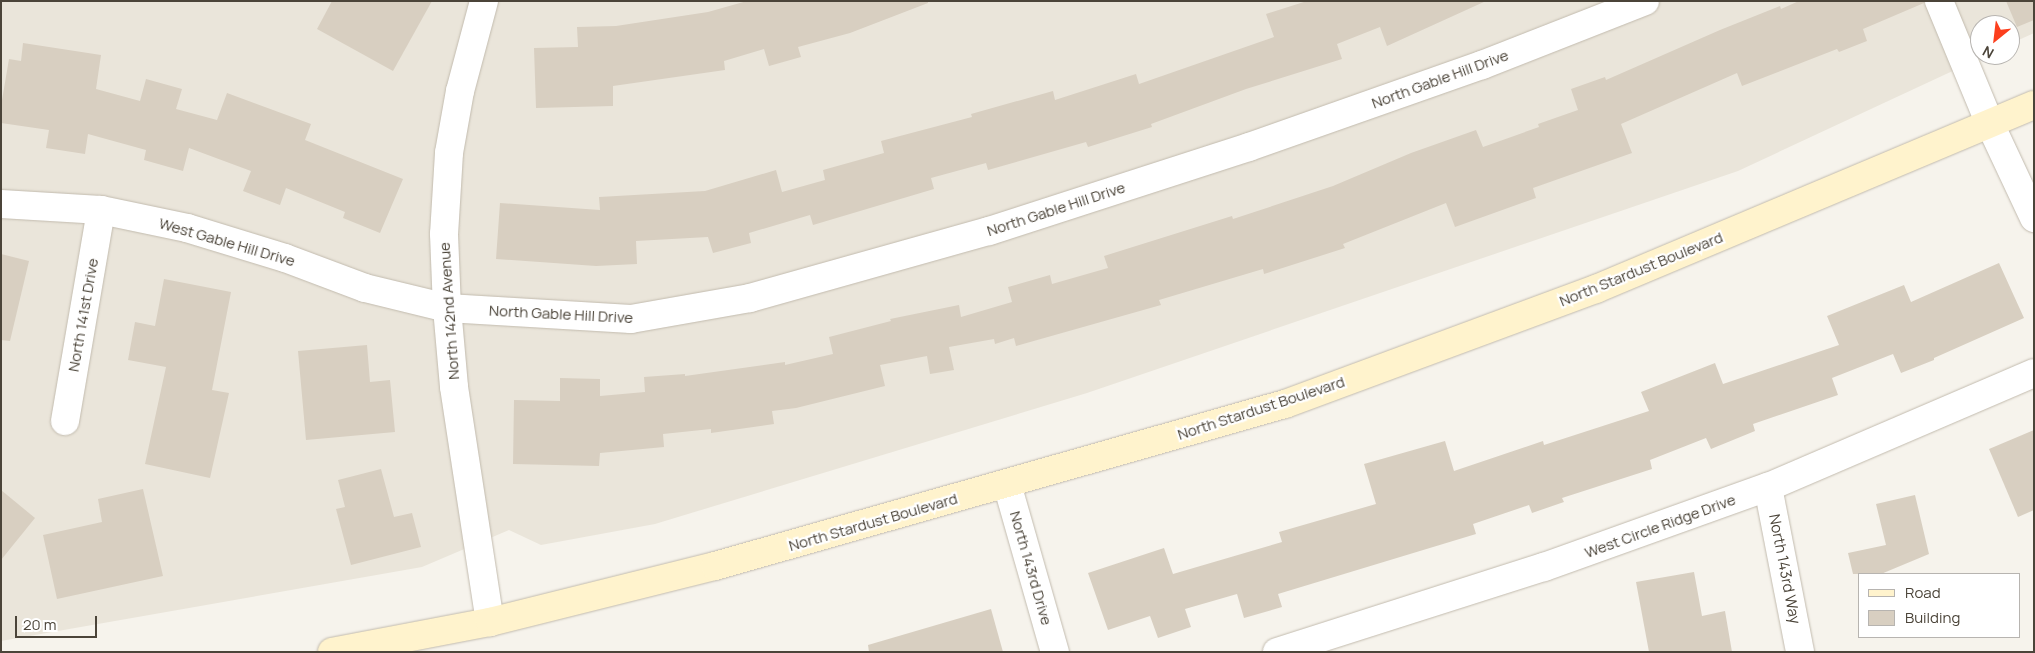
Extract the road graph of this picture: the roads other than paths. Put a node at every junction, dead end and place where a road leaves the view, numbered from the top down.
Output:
1 (484, 1) edge
2 (1645, 1) edge
3 (1939, 1) edge
4 (2034, 105) edge
5 (1990, 124) junction
6 (1, 204) edge
7 (101, 210) junction
8 (2034, 218) edge
9 (447, 308) junction
10 (2034, 373) edge
11 (65, 421) dead end
12 (1007, 484) junction
13 (1768, 487) junction
14 (490, 622) junction
15 (332, 652) edge
16 (1055, 652) edge
17 (1277, 652) edge
18 (1800, 652) edge

1 - 9 street, North 142nd Avenue
2 - 9 street, North Gable Hill Drive
3 - 5 street
4 - 5 street, North Stardust Boulevard
5 - 8 street
5 - 12 street, North Stardust Boulevard
6 - 7 street, West Gable Hill Drive
7 - 9 street, West Gable Hill Drive
7 - 11 street, North 141st Drive
9 - 14 street, North 142nd Avenue
10 - 13 street, West Circle Ridge Drive
12 - 14 street, North Stardust Boulevard
12 - 16 street, North 143rd Drive
13 - 17 street, West Circle Ridge Drive
13 - 18 street, North 143rd Way
14 - 15 street, North Stardust Boulevard

